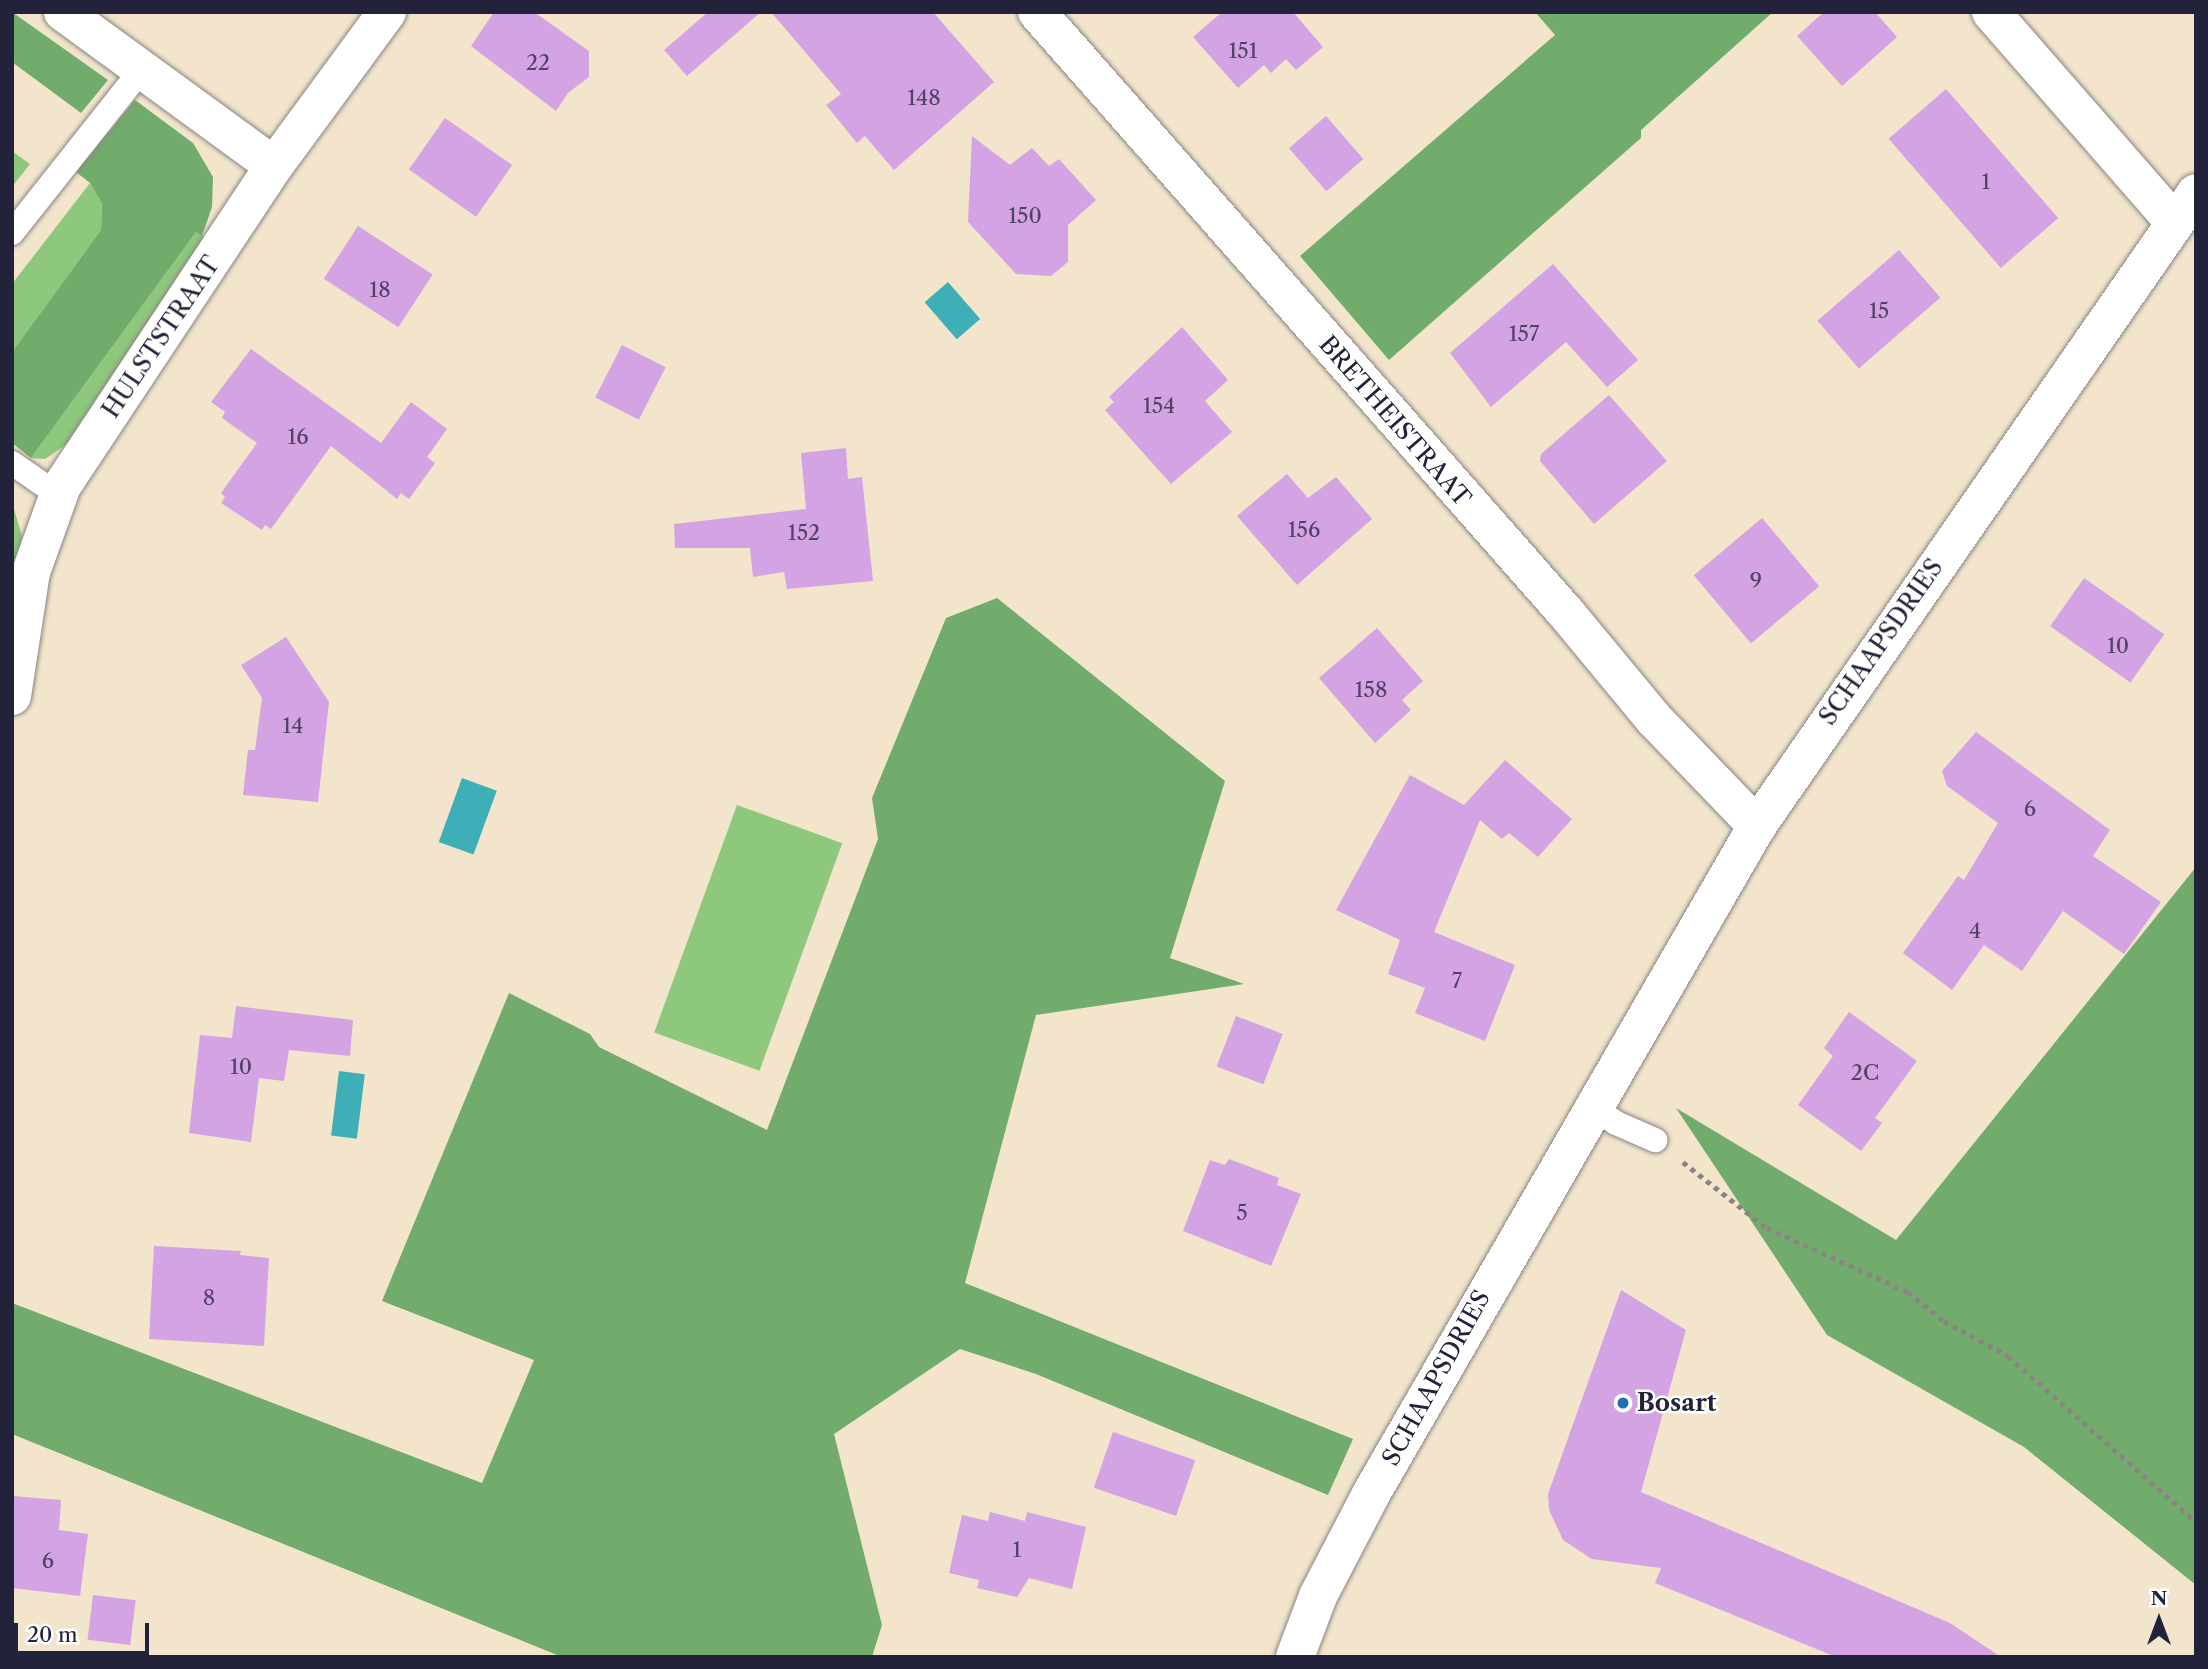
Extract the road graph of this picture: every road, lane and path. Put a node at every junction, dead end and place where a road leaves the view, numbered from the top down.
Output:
1 (63, 12) edge
2 (387, 12) edge
3 (1037, 12) edge
4 (1991, 12) edge
5 (142, 69) junction
6 (274, 166) junction
7 (2185, 208) edge
8 (12, 233) edge
9 (12, 463) edge
10 (58, 495) junction
11 (12, 696) edge
12 (1757, 826) junction
13 (1591, 1106) junction
14 (1655, 1140) joint
15 (2196, 1522) edge
16 (1295, 1657) edge

1 - 5 street
2 - 6 street, HULSTSTRAAT
3 - 12 street, BRETHEISTRAAT
4 - 7 street
5 - 6 street
5 - 8 lane
6 - 10 street, HULSTSTRAAT
7 - 12 street, SCHAAPSDRIES
9 - 10 lane
10 - 11 street, HULSTSTRAAT
12 - 13 street, SCHAAPSDRIES
13 - 14 lane
13 - 16 street, SCHAAPSDRIES
14 - 15 path

